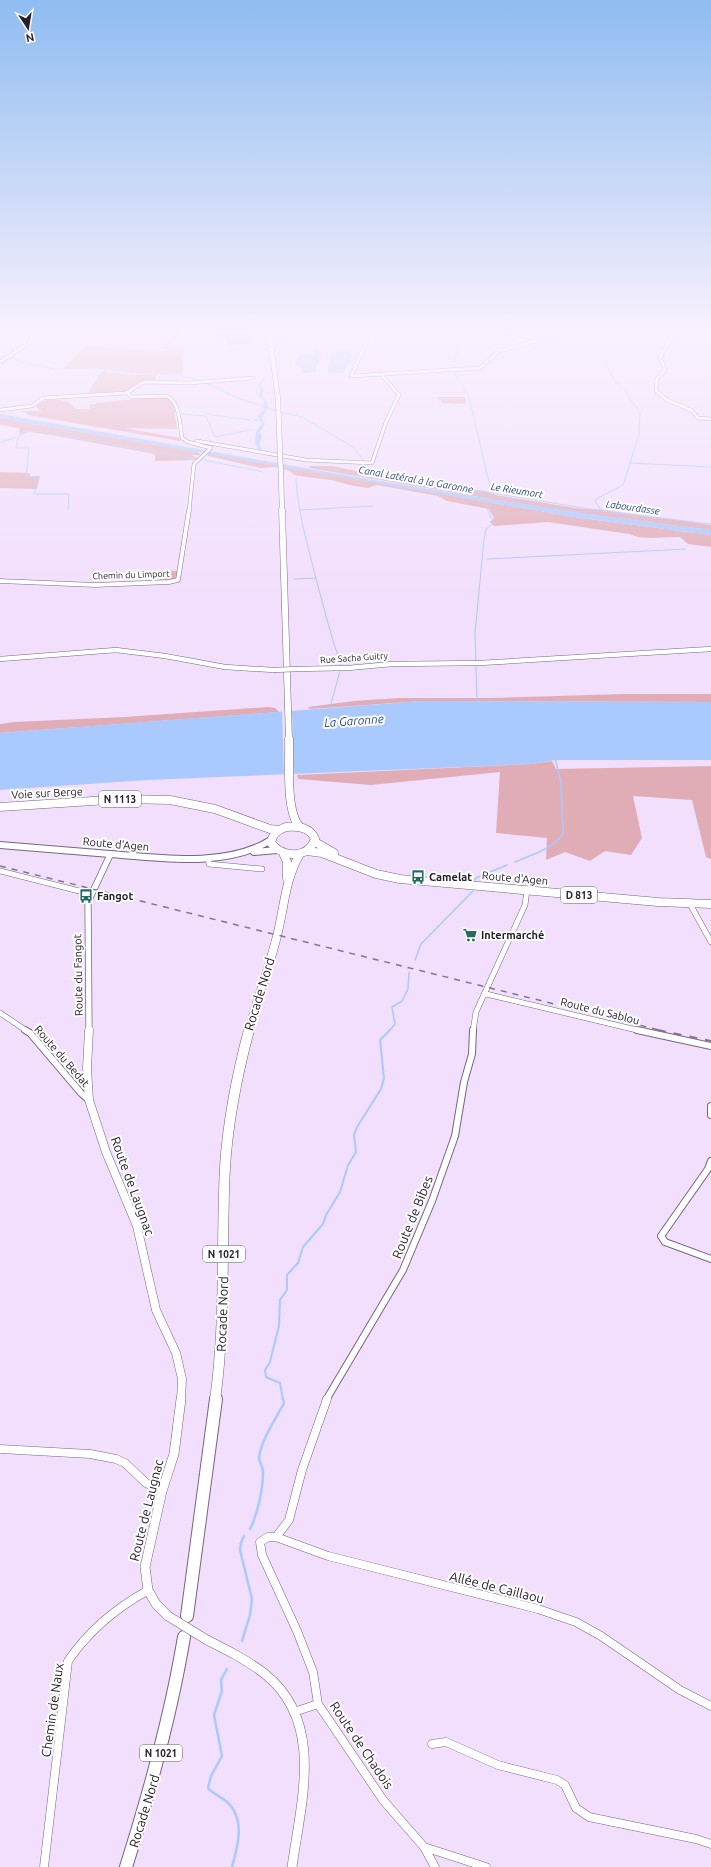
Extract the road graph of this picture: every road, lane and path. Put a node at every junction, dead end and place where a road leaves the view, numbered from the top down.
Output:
1 (178, 417) edge
2 (279, 417) edge
3 (388, 417) edge
4 (697, 417) edge
5 (711, 419) edge
6 (184, 440) junction
7 (0, 581) edge
8 (711, 649) edge
9 (0, 659) edge
10 (291, 802) junction
11 (0, 807) edge
12 (237, 816) junction
13 (300, 827) junction
14 (283, 829) junction
15 (271, 839) junction
16 (315, 842) junction
17 (0, 845) edge
18 (280, 852) junction
19 (304, 852) junction
20 (110, 854) junction
21 (230, 855) junction
22 (208, 860) junction
23 (262, 869) dead end
24 (366, 870) junction
25 (1, 873) edge
26 (527, 890) junction
27 (91, 894) junction
28 (286, 897) junction
29 (690, 904) junction
30 (711, 904) edge
31 (711, 942) edge
32 (486, 994) junction
33 (0, 1012) edge
34 (711, 1046) edge
35 (89, 1100) junction
36 (711, 1106) edge
37 (711, 1115) edge
38 (711, 1161) edge
39 (711, 1259) edge
40 (0, 1449) edge
41 (162, 1491) junction
42 (276, 1537) junction
43 (147, 1591) junction
44 (187, 1616) dead end
45 (184, 1637) dead end
46 (318, 1704) junction
47 (711, 1706) edge
48 (294, 1712) junction
49 (432, 1744) dead end
50 (711, 1844) edge
51 (424, 1847) junction
52 (44, 1867) edge
53 (126, 1867) edge
54 (292, 1867) edge
55 (435, 1867) edge
56 (486, 1867) edge

1 - 6 street
2 - 10 main road, bridge
3 - 6 street
4 - 5 street
6 - 7 street, Chemin du Limport
8 - 9 street, Rue Sacha Guitry, bridge
10 - 13 main road
10 - 14 main road
11 - 12 main road, Voie sur Berge / N 1113
12 - 14 main road, N 1113
12 - 15 main road, N 1113
13 - 14 main road
13 - 16 main road
14 - 15 main road
15 - 18 main road
15 - 21 main road, Route d'Agen
16 - 19 main road
16 - 24 main road, Route d'Agen / D 813
17 - 20 main road, Route d'Agen
18 - 19 main road, Route d'Agen
18 - 21 main road, Route d'Agen
18 - 28 main road, N 1021
19 - 24 main road, Route d'Agen / D 813
19 - 28 main road, N 1021
20 - 22 main road, Route d'Agen
20 - 27 street, Route du Fangot
21 - 22 main road, Route d'Agen
22 - 23 street
24 - 26 main road, Route d'Agen / D 813
25 - 27 street
26 - 29 main road, Route d'Agen / D 813
26 - 32 street, Route de Bibes
27 - 35 street, Route du Fangot
28 - 44 main road, Rocade Nord / N 1021
29 - 30 main road, Route d'Agen / D 813
29 - 31 street
32 - 34 street, Route du Sablou
32 - 42 street, Route de Bibes
33 - 35 street, Route du Bedat
35 - 41 street, Route de Laugnac
36 - 37 street
38 - 39 street
40 - 41 street
41 - 43 street, Route de Laugnac
42 - 46 street, Route de Chadois
42 - 47 street, Allée de Caillaou
43 - 48 street, Route de Laugnac, bridge
43 - 52 street, Chemin de Naux
45 - 53 main road, Rocade Nord / N 1021
46 - 48 street
46 - 51 street, Route de Chadois
48 - 54 street, Route de Laugnac
49 - 50 street
51 - 55 street, Route de Chadois
51 - 56 street

